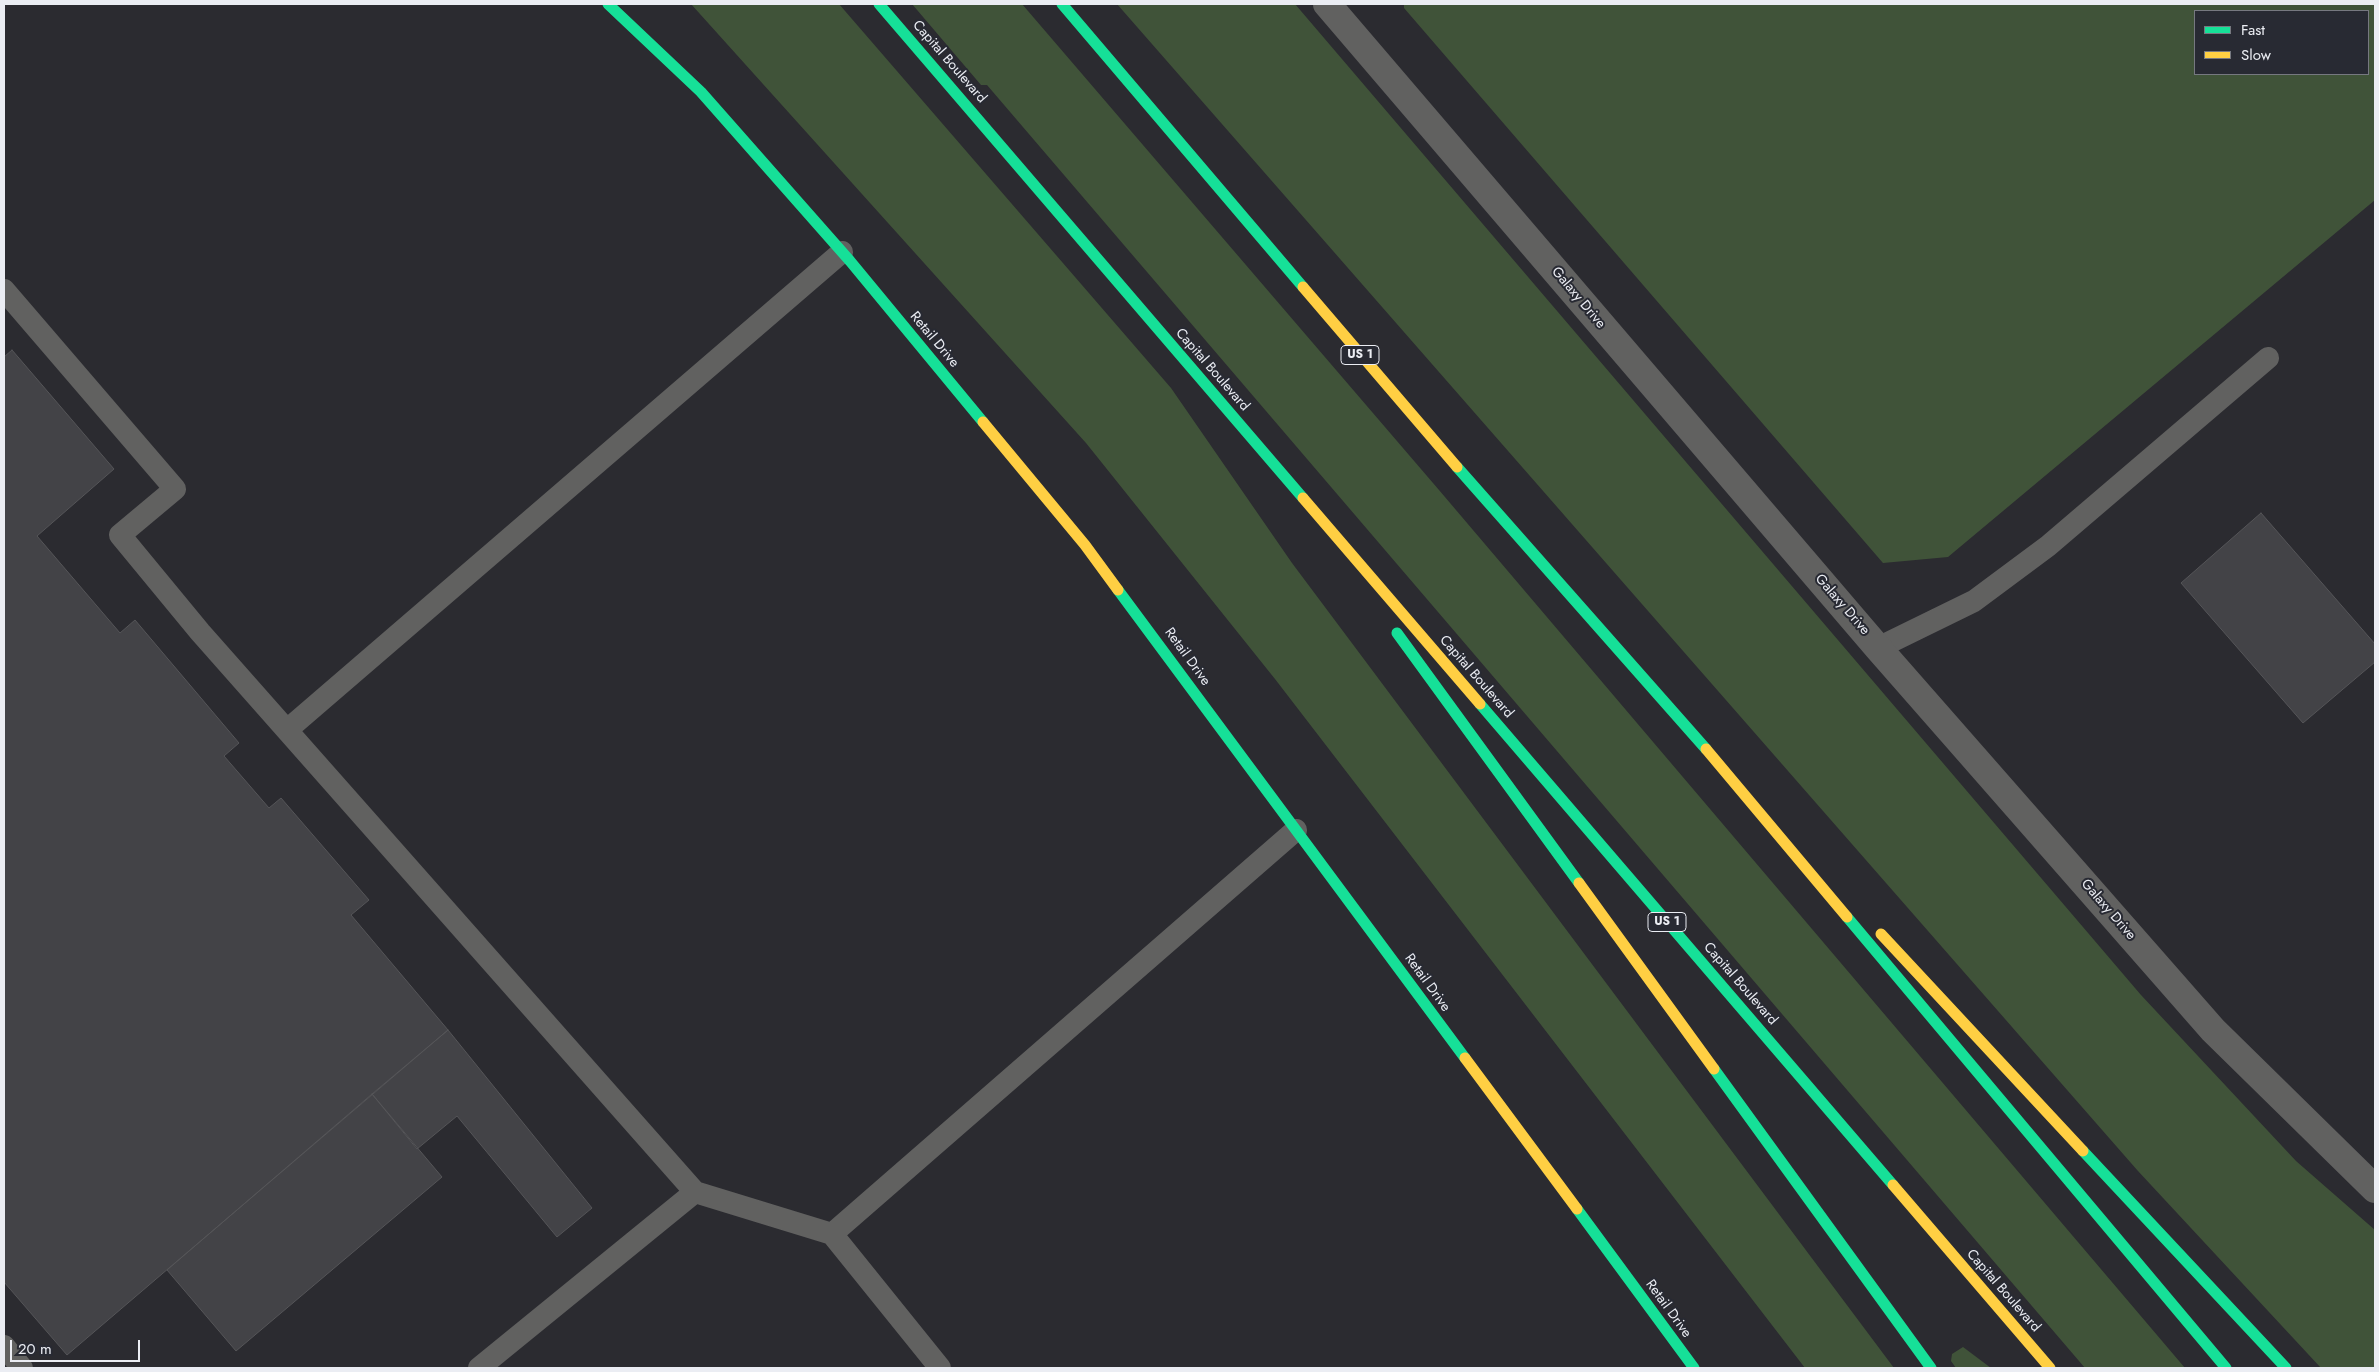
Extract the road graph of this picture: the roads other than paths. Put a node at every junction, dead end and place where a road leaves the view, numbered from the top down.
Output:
1 (608, 4) edge
2 (880, 4) edge
3 (1062, 4) edge
4 (1327, 4) edge
5 (842, 252) junction
6 (4, 290) edge
7 (2268, 358) dead end
8 (1283, 476) junction
9 (1365, 588) dead end
10 (1388, 621) dead end
11 (1878, 648) junction
12 (1665, 701) junction
13 (287, 730) junction
14 (1296, 830) junction
15 (1834, 882) dead end
16 (1874, 926) dead end
17 (2375, 1189) edge
18 (695, 1192) junction
19 (832, 1234) junction
20 (4, 1346) edge
21 (22, 1368) edge
22 (479, 1368) edge
23 (940, 1368) edge
24 (1694, 1368) edge
25 (1930, 1368) edge
26 (2050, 1368) edge
27 (2226, 1368) edge
28 (2286, 1368) edge

1 - 5 main road, Retail Drive
2 - 8 main road, Capital Boulevard / US 1
3 - 12 main road, US 1
4 - 11 street, Galaxy Drive
5 - 13 lane
5 - 14 main road, Retail Drive
6 - 13 lane
7 - 11 lane
8 - 9 main road
8 - 26 main road, Capital Boulevard / US 1
10 - 25 main road
11 - 17 street, Galaxy Drive
12 - 15 main road
12 - 27 main road, US 1
13 - 18 lane
14 - 19 lane
14 - 24 main road, Retail Drive
16 - 28 main road
18 - 19 lane
18 - 22 lane
19 - 23 lane
20 - 21 lane

